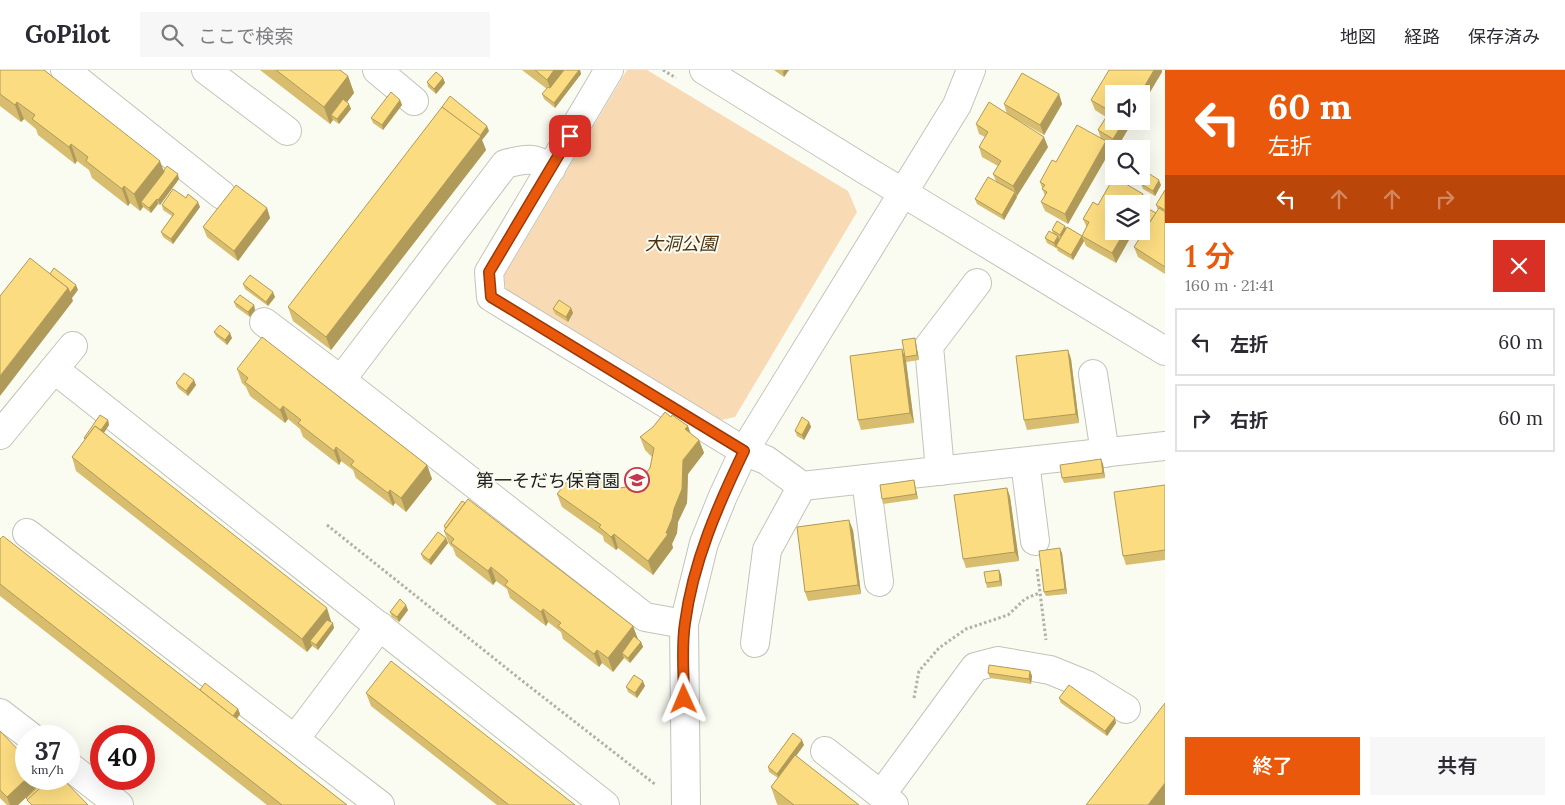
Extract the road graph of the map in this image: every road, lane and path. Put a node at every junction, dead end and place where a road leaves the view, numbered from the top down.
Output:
1 (65, 70) edge
2 (206, 70) edge
3 (377, 70) edge
4 (609, 70) edge
5 (704, 70) edge
6 (971, 70) edge
7 (414, 101) dead end
8 (287, 131) dead end
9 (551, 169) junction
10 (904, 192) junction
11 (222, 195) dead end
12 (977, 282) dead end
13 (264, 322) dead end
14 (72, 346) dead end
15 (1165, 351) edge
16 (54, 369) junction
17 (1094, 374) dead end
18 (341, 380) junction
19 (0, 435) edge
20 (1165, 446) edge
21 (744, 451) junction
22 (1105, 453) junction
23 (1025, 462) junction
24 (940, 471) junction
25 (866, 479) junction
26 (802, 486) junction
27 (326, 526) dead end
28 (28, 533) dead end
29 (1035, 541) joint
30 (878, 582) dead end
31 (684, 624) junction
32 (380, 626) junction
33 (755, 643) dead end
34 (1050, 670) junction
35 (1126, 708) dead end
36 (0, 712) edge
37 (16, 725) edge
38 (295, 739) junction
39 (825, 751) dead end
40 (80, 775) edge
41 (659, 787) dead end
42 (887, 800) edge
43 (119, 805) edge
44 (380, 805) edge
45 (605, 805) edge
46 (686, 805) edge

1 - 11 street
2 - 8 street
3 - 7 street
4 - 9 street
5 - 10 street
6 - 10 street
9 - 18 street
9 - 21 street
10 - 15 street
10 - 21 street
12 - 24 street
13 - 18 street
14 - 16 street
16 - 19 street
16 - 32 street
17 - 22 street
18 - 31 street
20 - 22 street
21 - 26 street
21 - 31 street
22 - 23 street
23 - 24 street
23 - 29 street
24 - 25 street
25 - 26 street
25 - 30 street
26 - 33 street
27 - 41 path
28 - 38 street
29 - 34 path
31 - 46 street
32 - 38 street
32 - 45 street
34 - 35 street
34 - 42 street
36 - 37 street
38 - 44 street
39 - 42 street
40 - 43 street

